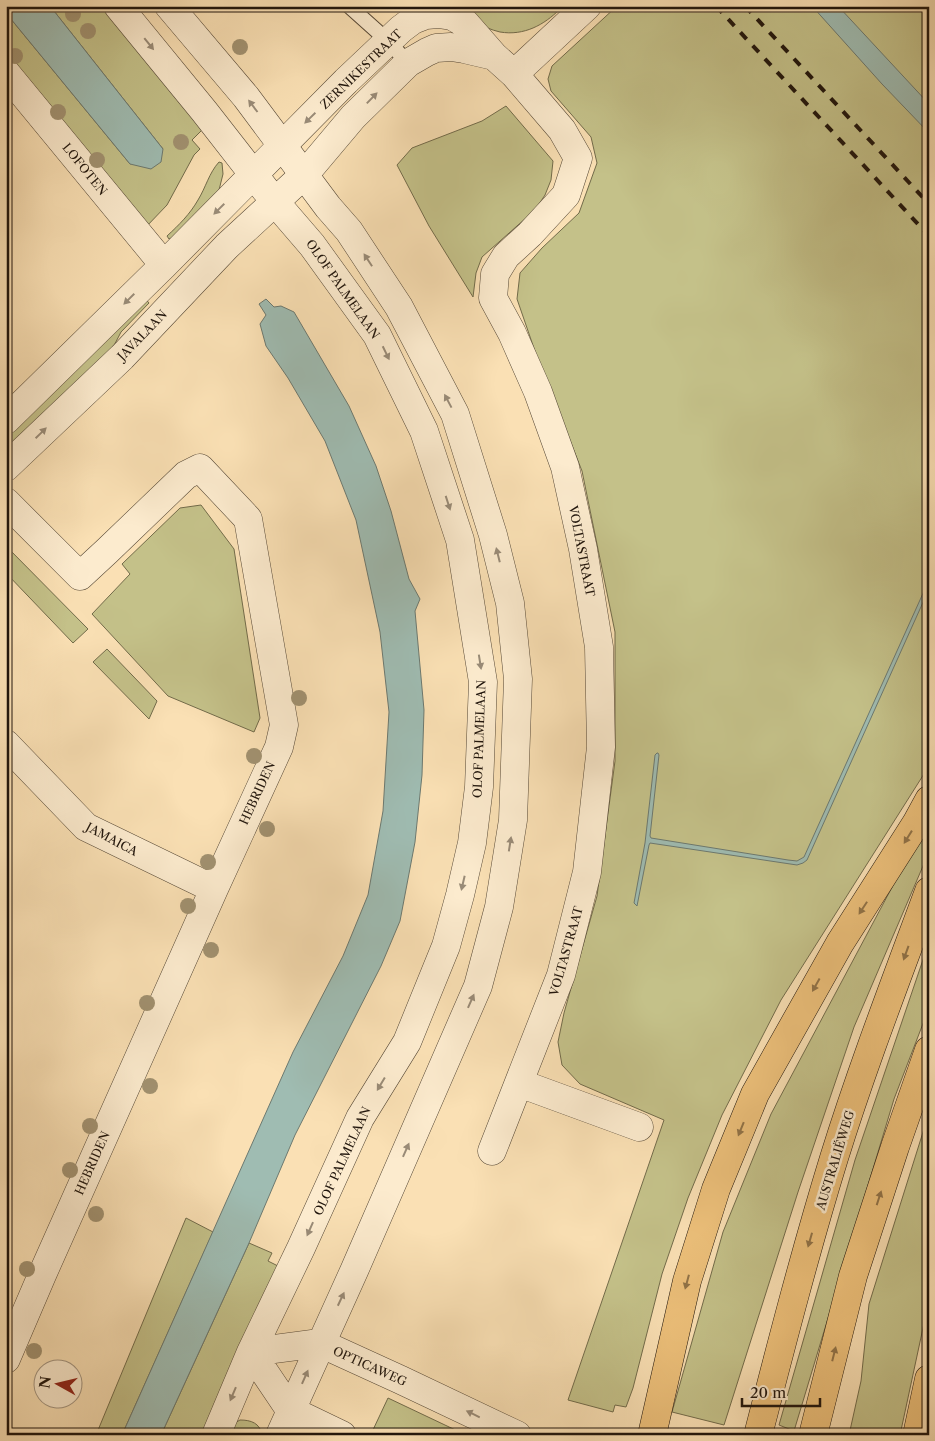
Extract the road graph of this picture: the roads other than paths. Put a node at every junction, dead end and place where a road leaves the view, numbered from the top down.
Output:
1 (118, 6) edge
2 (169, 6) edge
3 (349, 6) edge
4 (587, 6) edge
5 (388, 42) junction
6 (494, 56) junction
7 (408, 63) junction
8 (514, 74) junction
9 (10, 86) edge
10 (282, 145) junction
11 (305, 174) junction
12 (253, 175) junction
13 (275, 202) junction
14 (164, 265) junction
15 (6, 420) edge
16 (6, 467) edge
17 (6, 502) edge
18 (6, 744) edge
19 (929, 800) edge
20 (214, 889) junction
21 (929, 891) edge
22 (929, 1050) edge
23 (519, 1083) junction
24 (639, 1127) dead end
25 (492, 1151) dead end
26 (320, 1343) junction
27 (251, 1352) junction
28 (6, 1359) edge
29 (929, 1379) edge
30 (290, 1410) junction
31 (216, 1435) edge
32 (280, 1435) edge
33 (342, 1435) edge
34 (517, 1435) edge
35 (652, 1435) edge
36 (758, 1435) edge
37 (813, 1435) edge
38 (917, 1435) edge

1 -> 12 street, OLOF PALMELAAN
10 -> 2 street
3 - 5 lane
4 - 8 street
5 - 6 street, ZERNIKESTRAAT
5 - 7 lane
5 -> 10 street, ZERNIKESTRAAT
6 - 7 street, ZERNIKESTRAAT
6 - 8 street, ZERNIKESTRAAT
11 -> 7 street, ZERNIKESTRAAT
8 - 23 street, VOLTASTRAAT
9 - 14 street, LOFOTEN
10 - 11 street
10 - 12 street, ZERNIKESTRAAT
11 - 13 street, JAVALAAN
26 -> 11 street
12 - 13 street, OLOF PALMELAAN
12 -> 14 street
16 -> 13 street, JAVALAAN
13 -> 27 street, OLOF PALMELAAN
14 -> 15 street
17 - 20 street, HEBRIDEN
18 - 20 street, JAMAICA
19 -> 35 main road
20 - 28 street, HEBRIDEN
21 -> 36 main road, AUSTRALIËWEG
37 -> 22 main road
23 - 24 street
23 - 25 street, VOLTASTRAAT
26 - 27 street, OPTICAWEG
30 -> 26 street
34 -> 26 street, OPTICAWEG
27 - 30 street
27 -> 31 street, OLOF PALMELAAN
29 - 38 main road
30 - 32 street
30 - 33 street

